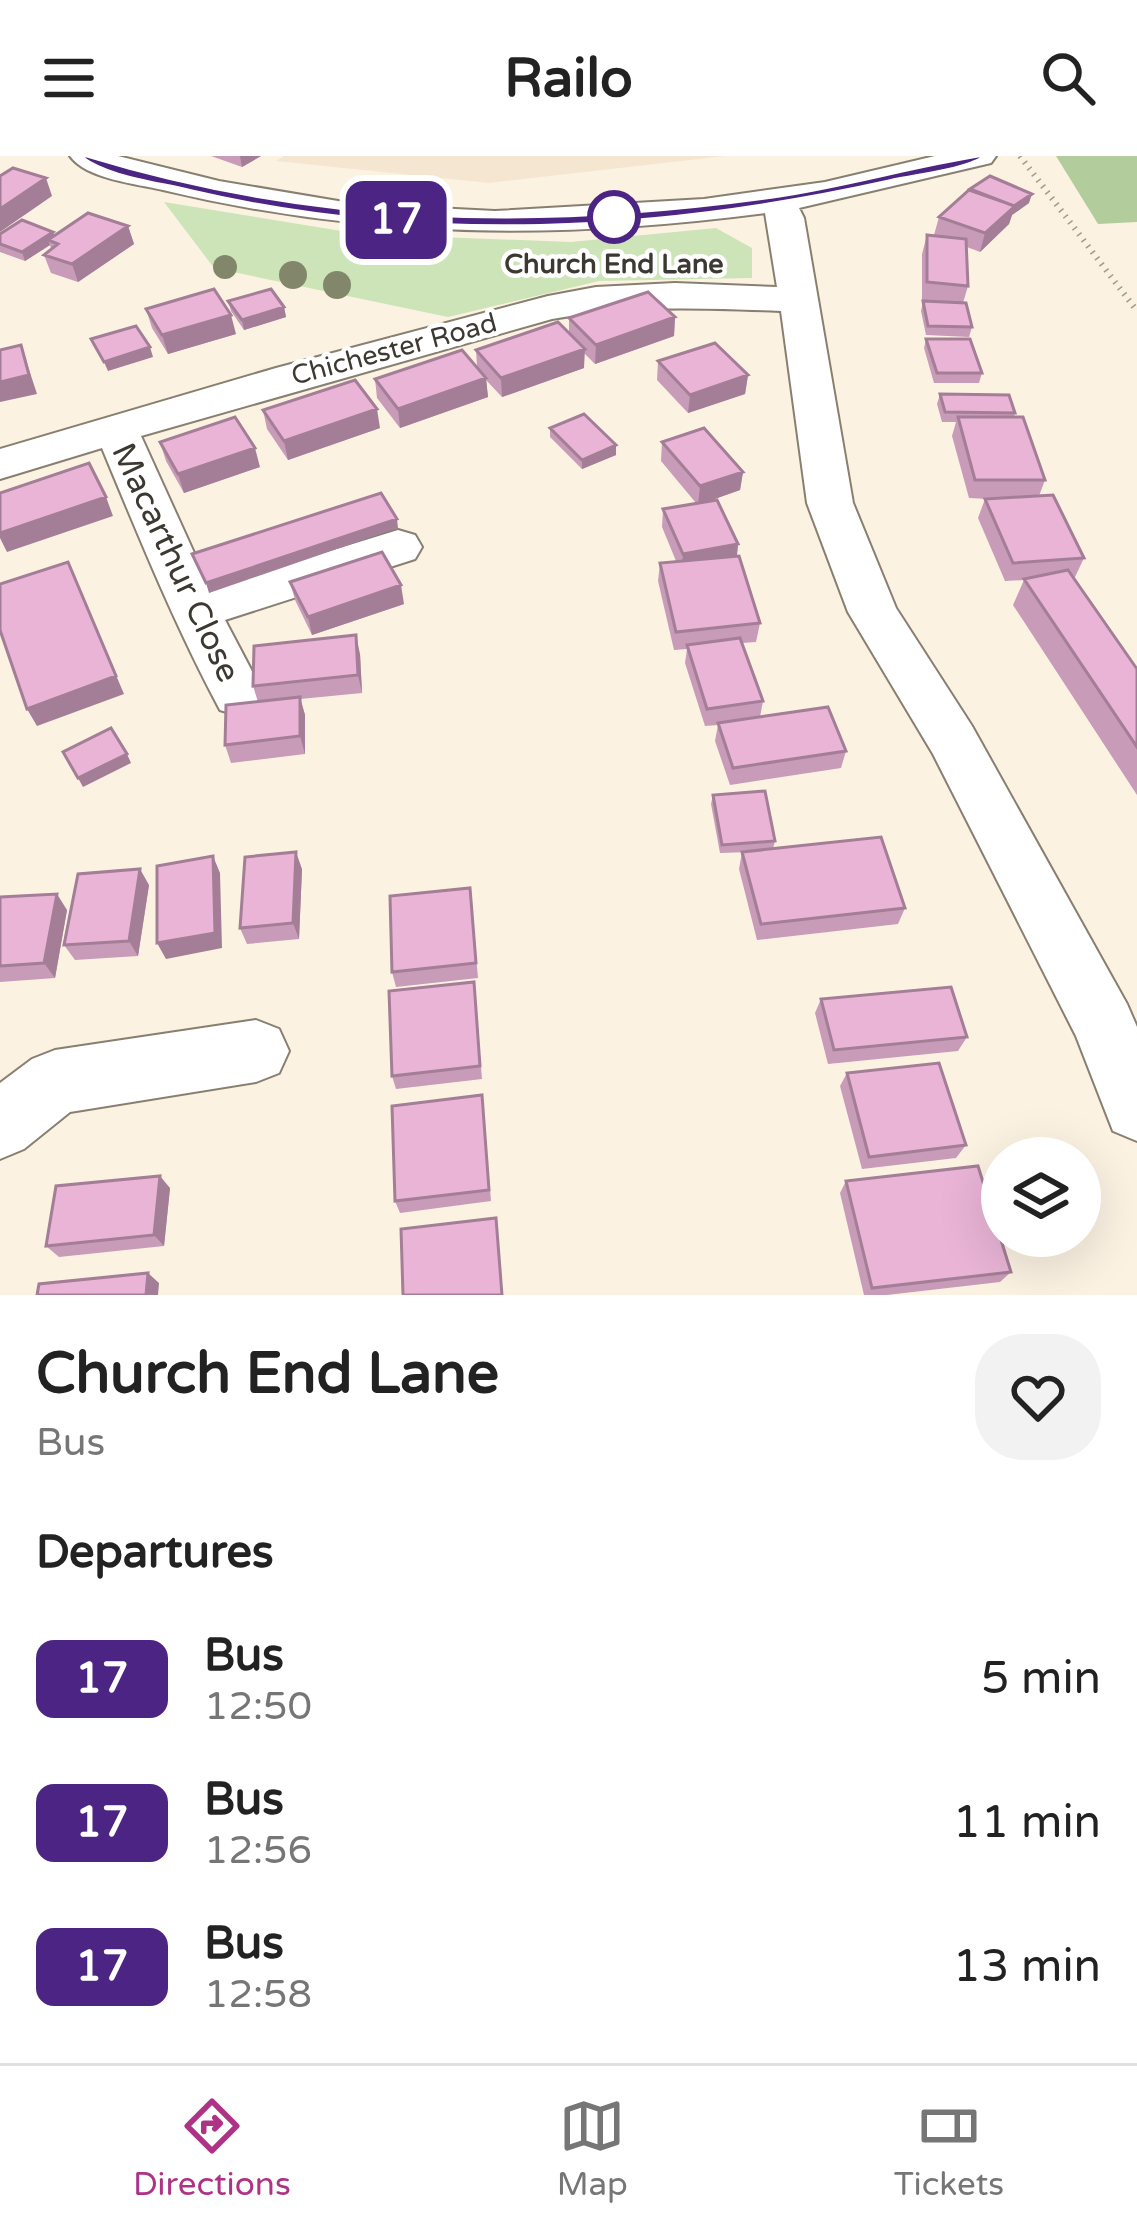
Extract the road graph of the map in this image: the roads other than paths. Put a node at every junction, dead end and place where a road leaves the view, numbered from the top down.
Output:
1 (979, 156) edge
2 (112, 160) edge
3 (777, 201) junction
4 (797, 300) junction
5 (115, 428) junction
6 (0, 464) edge
7 (398, 547) dead end
8 (195, 610) junction
9 (238, 696) dead end
10 (256, 1051) dead end
11 (1137, 1108) edge
12 (0, 1125) edge

1 - 3 street
2 - 3 street
3 - 4 street
4 - 5 street, Chichester Road
4 - 11 street
5 - 6 street, Chichester Road
5 - 8 street, Macarthur Close
7 - 8 street
8 - 9 street, Macarthur Close
10 - 12 street

